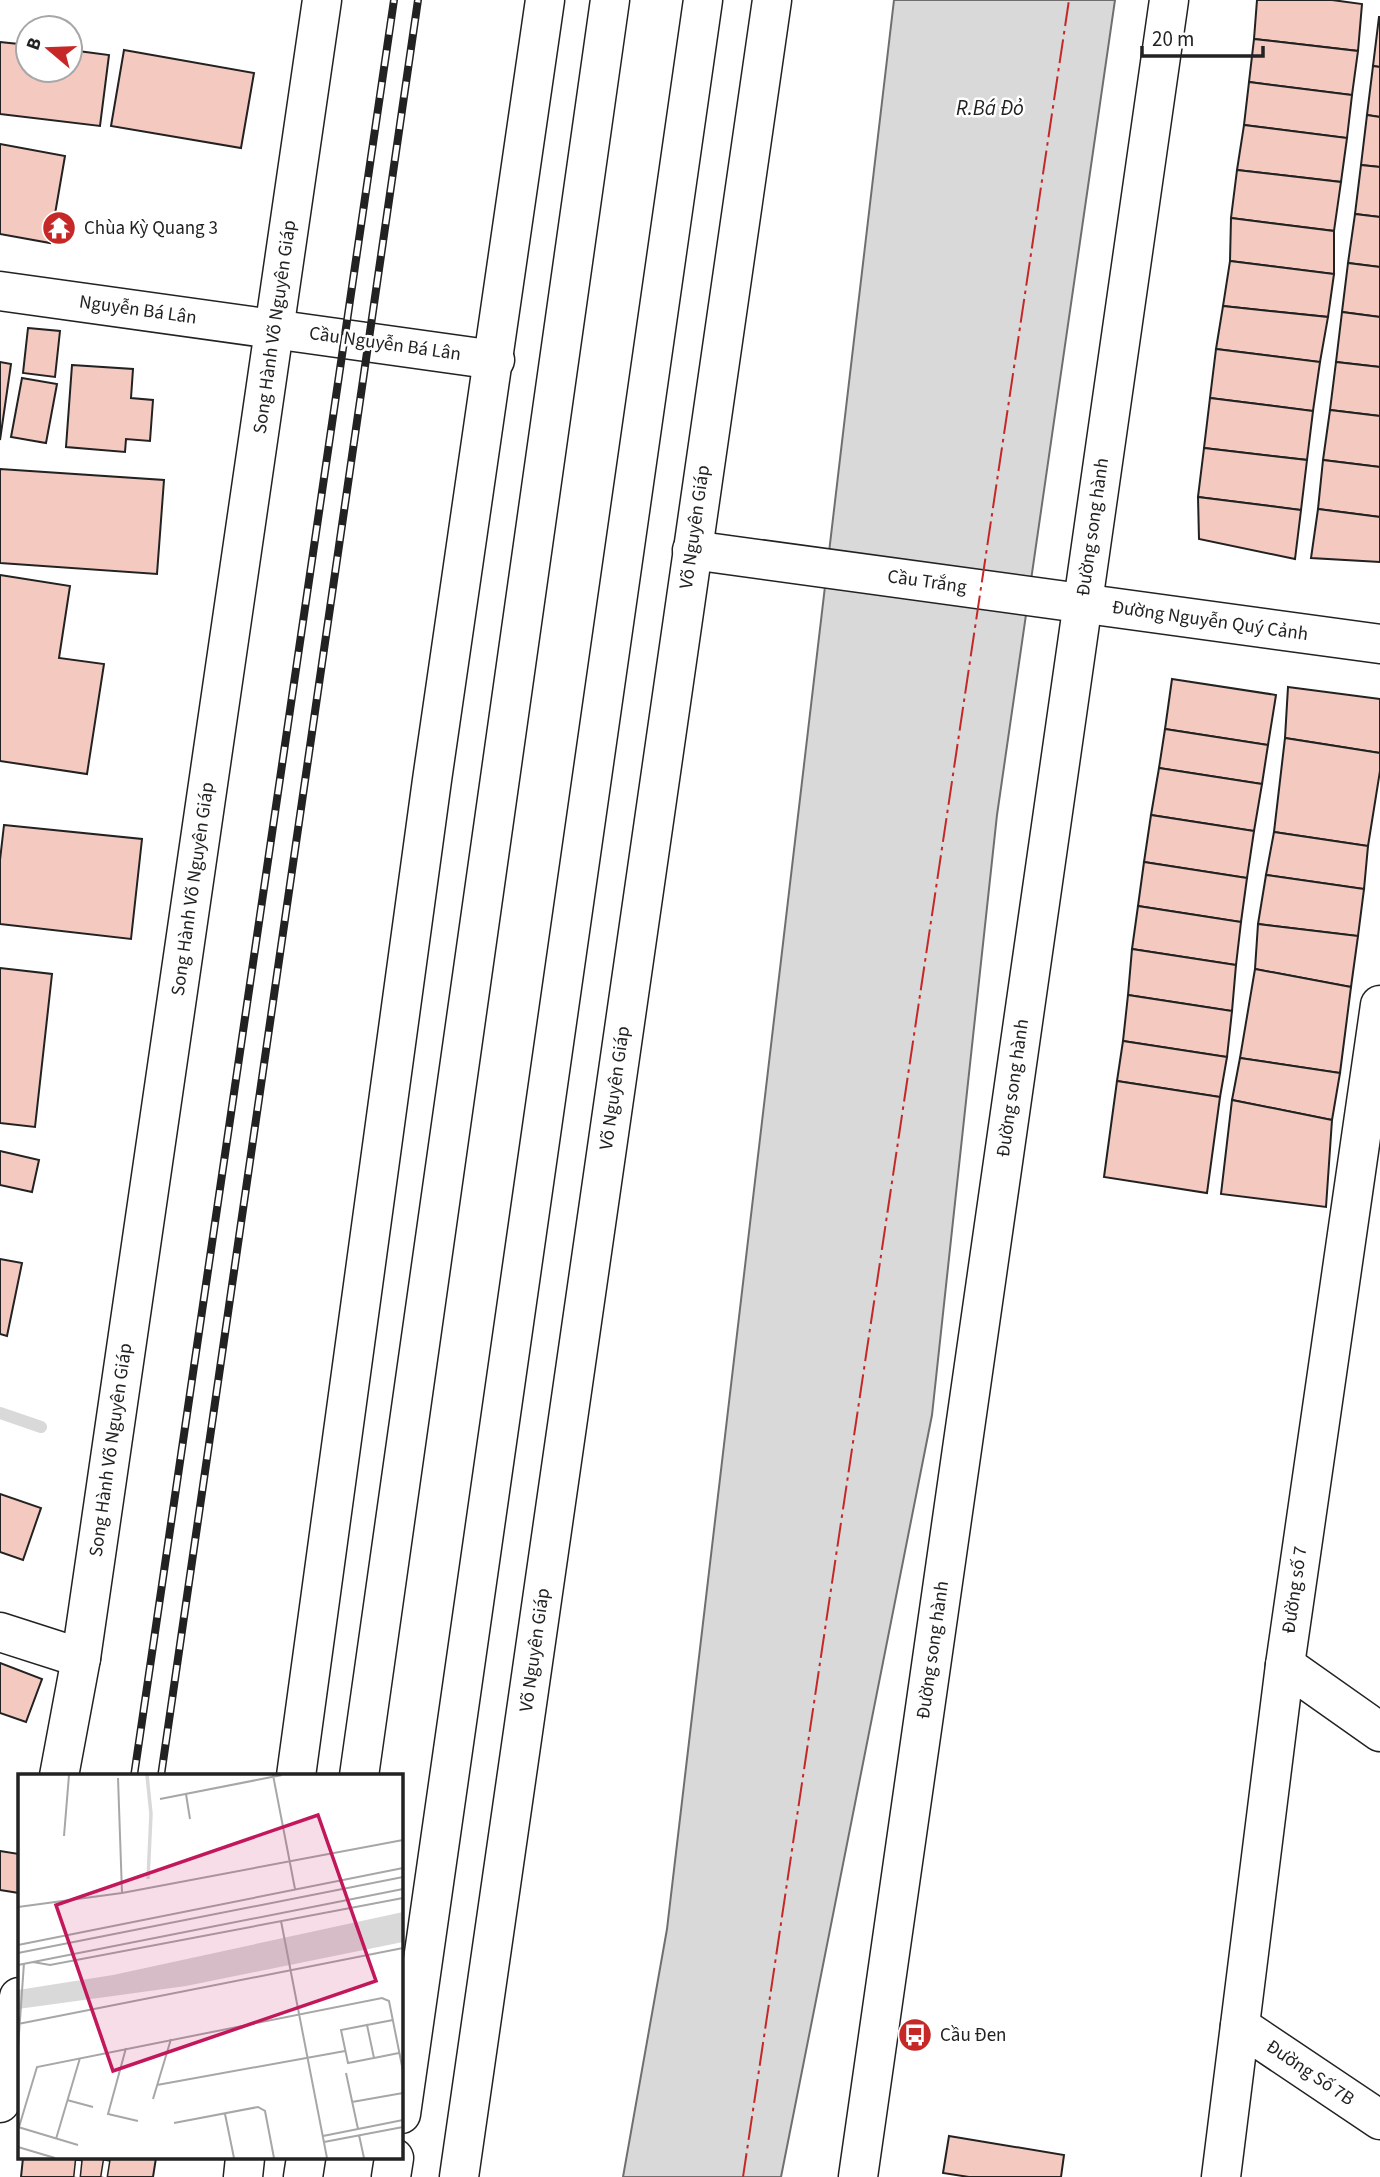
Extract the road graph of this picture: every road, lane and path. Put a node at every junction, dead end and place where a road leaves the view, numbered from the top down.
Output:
1 (322, 0) edge
2 (545, 0) edge
3 (610, 0) edge
4 (703, 0) edge
5 (772, 0) edge
6 (1168, 0) edge
7 (0, 290) edge
8 (275, 329) junction
9 (495, 360) junction
10 (692, 550) junction
11 (1040, 598) joint
12 (1083, 603) junction
13 (1380, 644) edge
14 (1380, 1005) edge
15 (0, 1632) edge
16 (81, 1658) junction
17 (1285, 1665) junction
18 (1380, 1732) edge
19 (59, 1774) edge
20 (296, 1774) edge
21 (359, 1774) edge
22 (18, 2003) edge
23 (1240, 2026) junction
24 (0, 2103) edge
25 (402, 2107) edge
26 (1380, 2120) edge
27 (459, 2177) edge
28 (858, 2177) edge
29 (1221, 2177) edge

1 - 8 main road, Song Hành Võ Nguyên Giáp
2 - 9 main road
3 - 21 main road
4 - 25 main road
5 - 10 main road, Võ Nguyên Giáp
6 - 12 main road, Đường song hành
7 - 8 main road, Nguyễn Bá Lân
8 - 9 main road, Cầu Nguyễn Bá Lân
8 - 16 main road, Song Hành Võ Nguyên Giáp
9 - 20 main road
10 - 11 main road, Cầu Trắng
10 - 27 main road, Võ Nguyên Giáp
11 - 12 main road, Đường Nguyễn Quý Cảnh
12 - 13 main road, Đường Nguyễn Quý Cảnh
12 - 28 main road, Đường song hành
14 - 17 main road, Đường số 7
15 - 16 main road
16 - 19 main road, Song Hành Võ Nguyên Giáp
17 - 18 main road
17 - 23 main road, Đường số 7
22 - 24 main road
23 - 26 main road, Đường Số 7B
23 - 29 main road, Đường số 7

